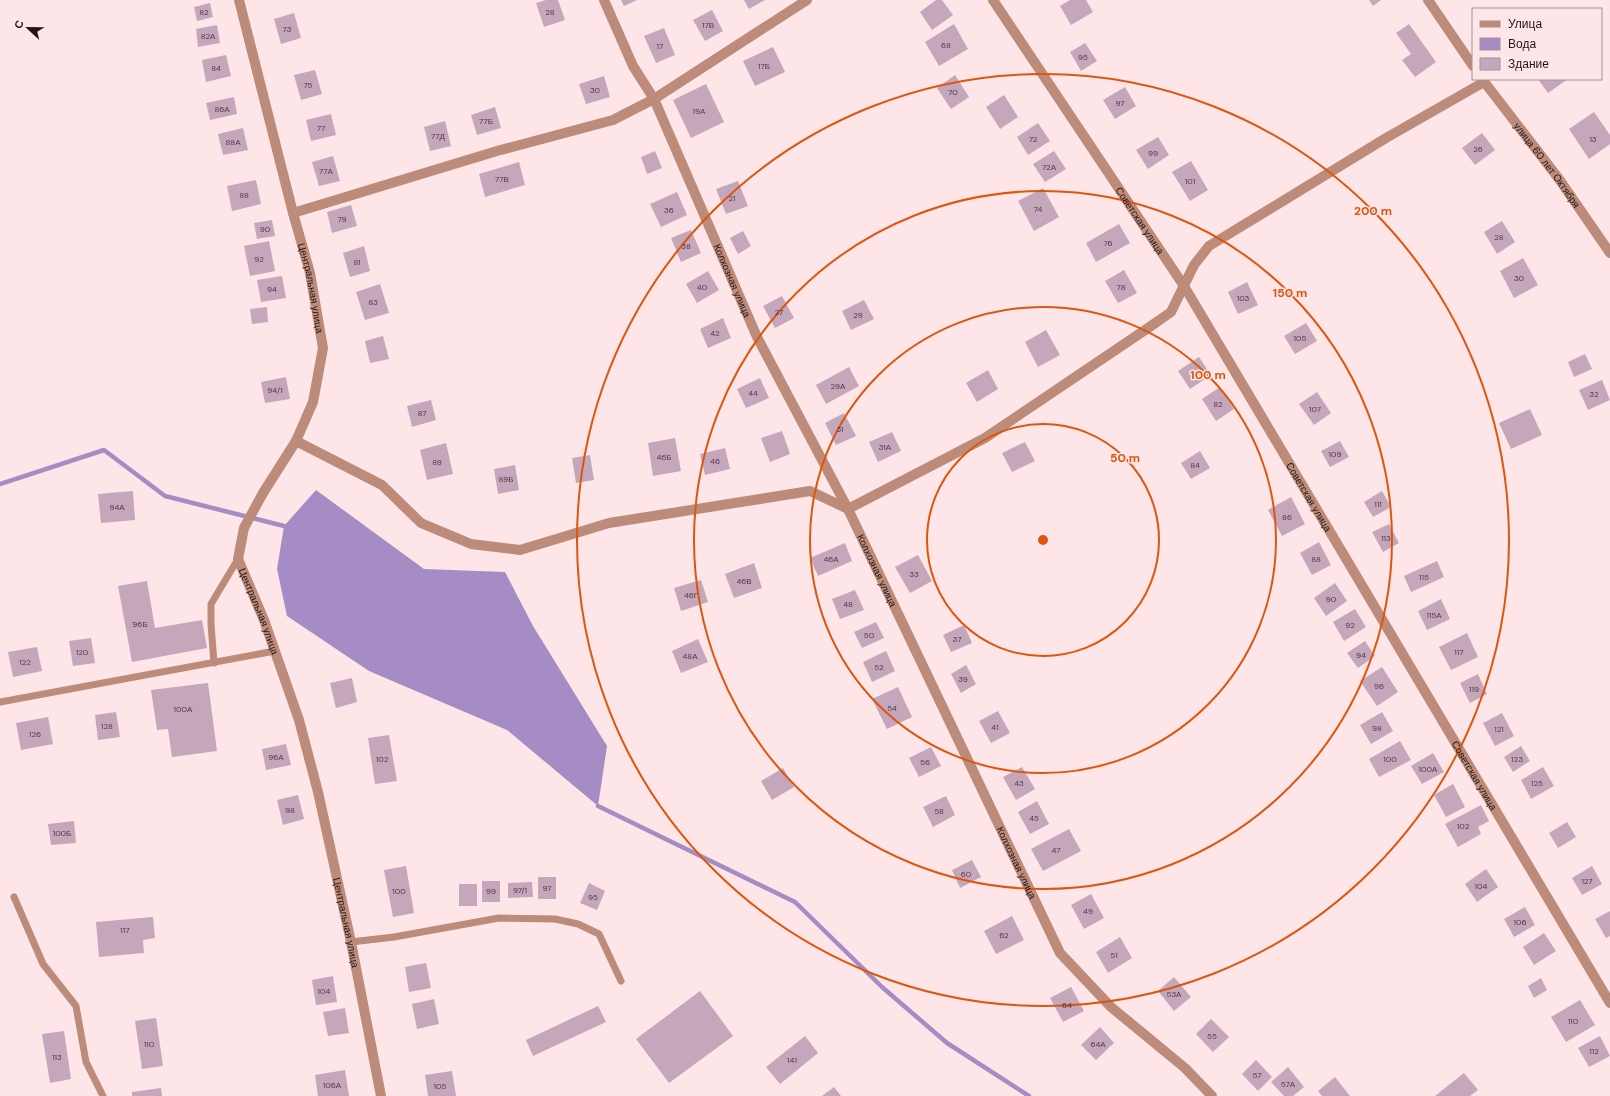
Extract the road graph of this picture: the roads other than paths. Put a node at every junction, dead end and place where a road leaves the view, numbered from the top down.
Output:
1 (239, 0) edge
2 (604, 0) edge
3 (807, 0) edge
4 (993, 0) edge
5 (1428, 0) edge
6 (1472, 65) edge
7 (1483, 81) edge
8 (654, 99) junction
9 (293, 214) junction
10 (1610, 253) edge
11 (1184, 286) junction
12 (296, 441) junction
13 (848, 510) junction
14 (238, 559) junction
15 (275, 651) junction
16 (214, 663) junction
17 (0, 702) edge
18 (14, 897) dead end
19 (351, 942) junction
20 (621, 981) dead end
21 (1610, 1003) edge
22 (103, 1096) edge
23 (381, 1096) edge
24 (1212, 1096) edge

1 - 9 street, Центральная улица
2 - 8 street, Колхозная улица
3 - 8 street
4 - 11 street, Советская улица
5 - 6 street
7 - 10 street, улица 60 лет Октября
7 - 11 street
8 - 9 street
8 - 13 street, Колхозная улица
9 - 12 street, Центральная улица
11 - 13 street
11 - 21 street, Советская улица
12 - 13 street
12 - 14 street, Центральная улица
13 - 24 street, Колхозная улица
14 - 15 street, Центральная улица
14 - 16 lane
15 - 16 lane
15 - 19 street, Центральная улица
16 - 17 lane
18 - 22 lane
19 - 20 lane
19 - 23 street, Центральная улица

